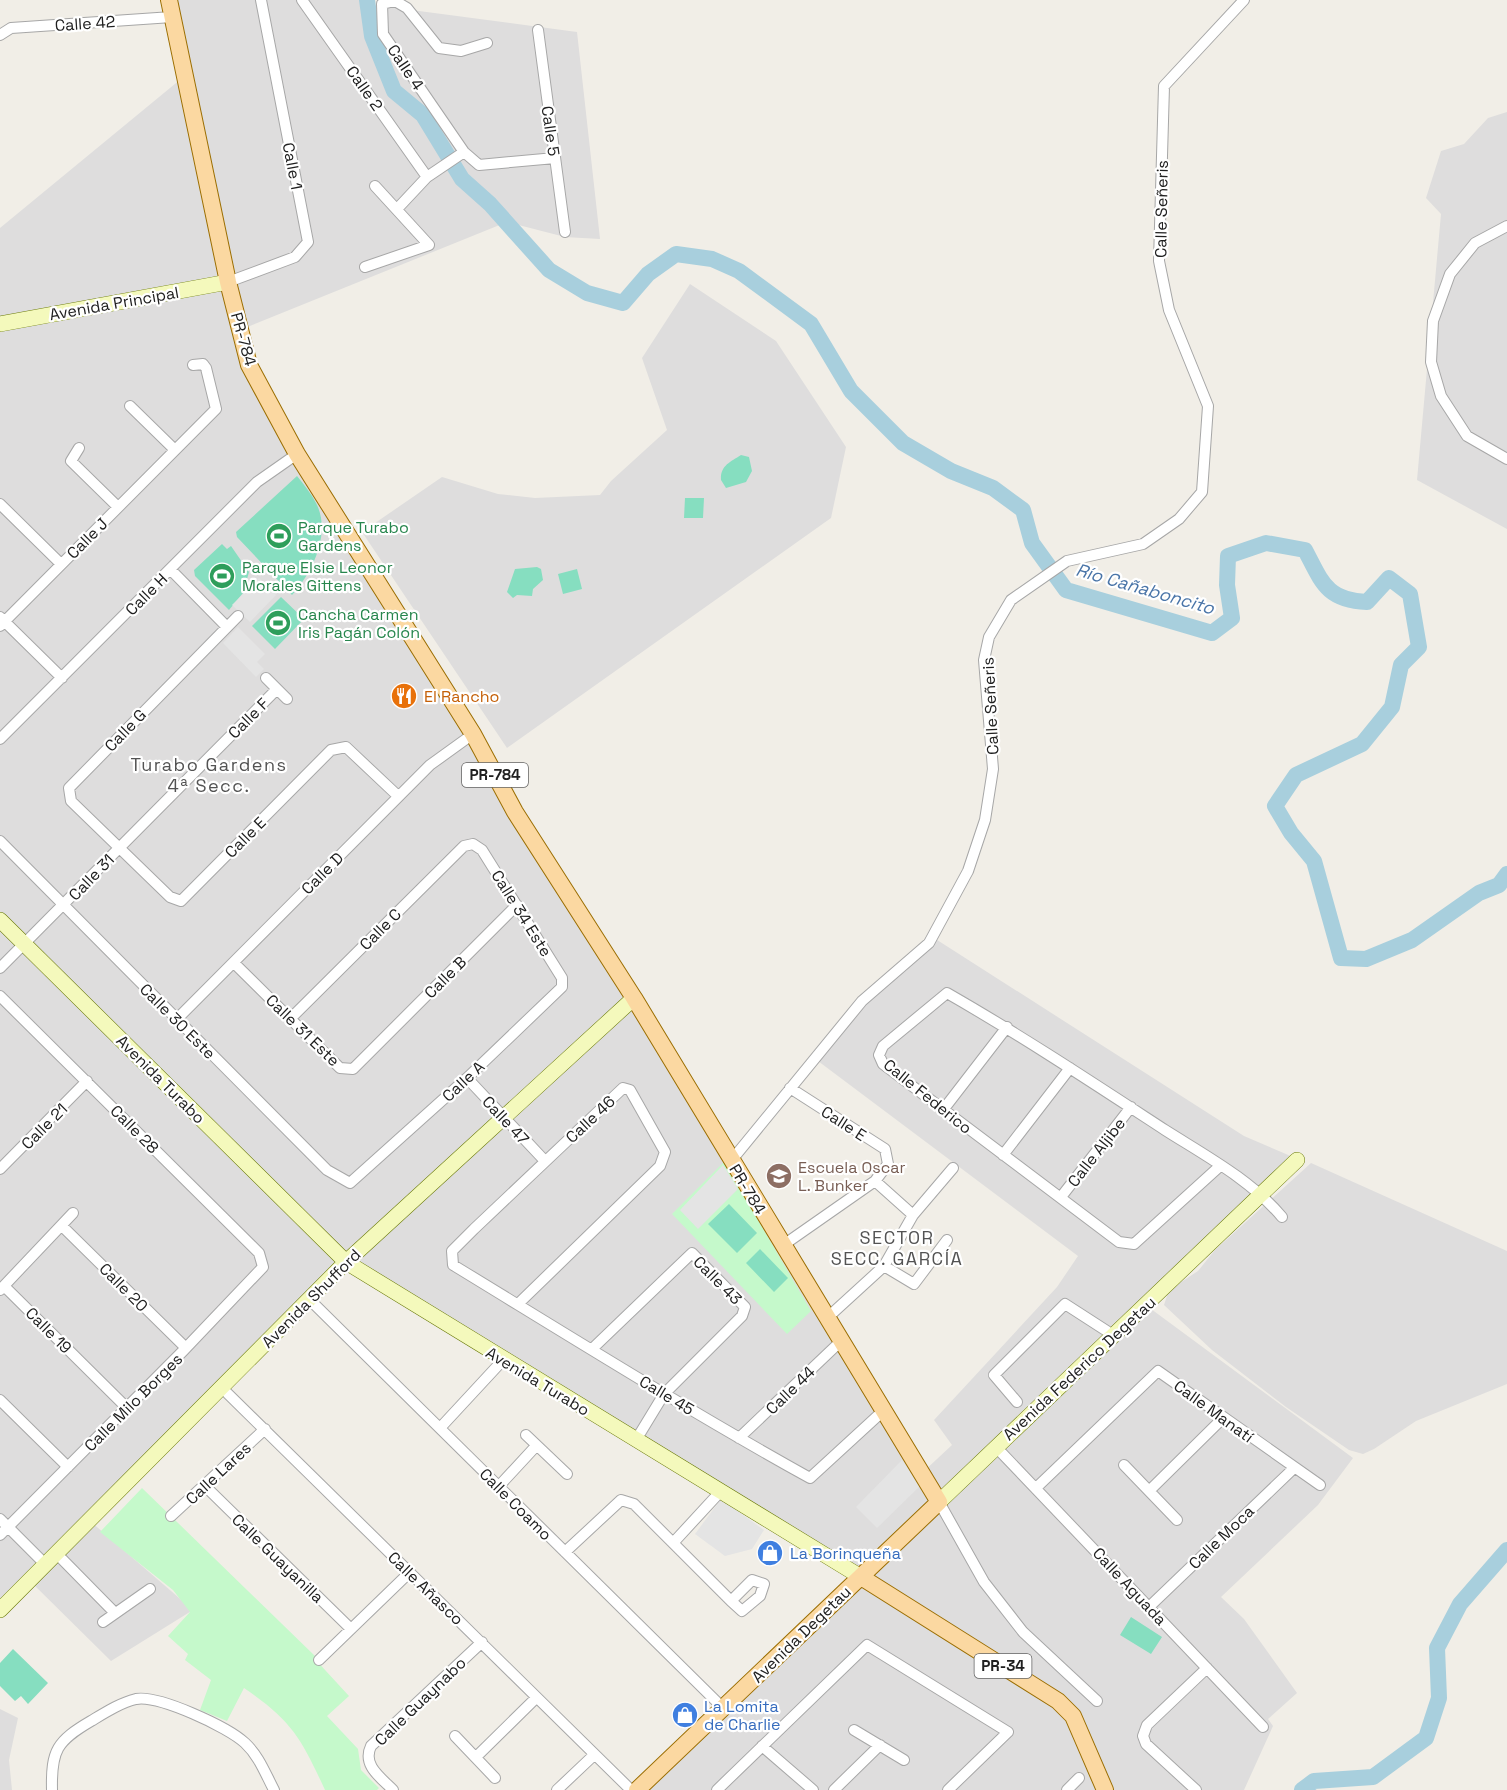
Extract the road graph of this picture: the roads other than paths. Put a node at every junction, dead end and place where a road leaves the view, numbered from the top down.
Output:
1 (261, 0) edge
2 (302, 0) edge
3 (1244, 0) edge
4 (171, 8) edge
5 (538, 30) dead end
6 (0, 35) edge
7 (487, 43) dead end
8 (460, 155) junction
9 (555, 158) junction
10 (427, 177) junction
11 (375, 186) dead end
12 (397, 209) junction
13 (1507, 226) edge
14 (565, 232) dead end
15 (365, 267) dead end
16 (228, 282) junction
17 (0, 324) edge
18 (193, 365) dead end
19 (130, 406) dead end
20 (79, 448) dead end
21 (175, 450) junction
22 (297, 454) junction
23 (1507, 459) edge
24 (0, 504) edge
25 (118, 507) junction
26 (61, 564) junction
27 (171, 570) junction
28 (238, 616) dead end
29 (2, 621) edge
30 (226, 626) junction
31 (62, 678) junction
32 (266, 678) dead end
33 (276, 690) junction
34 (287, 699) dead end
35 (473, 734) junction
36 (0, 740) edge
37 (398, 796) junction
38 (0, 841) edge
39 (473, 844) joint
40 (118, 849) junction
41 (517, 905) junction
42 (63, 906) junction
43 (0, 920) edge
44 (24, 944) junction
45 (235, 964) junction
46 (0, 968) edge
47 (562, 987) joint
48 (0, 996) edge
49 (634, 998) junction
50 (177, 1019) junction
51 (291, 1019) junction
52 (1007, 1027) junction
53 (373, 1049) joint
54 (1070, 1068) junction
55 (466, 1078) junction
56 (87, 1081) junction
57 (790, 1088) junction
58 (1131, 1107) junction
59 (943, 1110) junction
60 (504, 1117) junction
61 (1003, 1155) junction
62 (1297, 1160) dead end
63 (545, 1161) junction
64 (731, 1161) junction
65 (1220, 1166) junction
66 (1, 1167) edge
67 (953, 1168) dead end
68 (362, 1172) joint
69 (874, 1181) junction
70 (1263, 1195) junction
71 (1061, 1197) junction
72 (73, 1213) dead end
73 (913, 1215) junction
74 (1282, 1217) dead end
75 (63, 1227) junction
76 (947, 1240) dead end
77 (782, 1246) junction
78 (452, 1251) joint
79 (346, 1262) junction
80 (884, 1266) junction
81 (263, 1267) joint
82 (2, 1288) edge
83 (309, 1299) junction
84 (518, 1304) junction
85 (826, 1319) junction
86 (1113, 1335) junction
87 (841, 1341) junction
88 (186, 1348) junction
89 (592, 1349) junction
90 (503, 1360) junction
91 (221, 1387) junction
92 (664, 1394) junction
93 (0, 1400) edge
94 (1017, 1402) dead end
95 (127, 1408) junction
96 (883, 1411) junction
97 (1223, 1418) junction
98 (440, 1428) junction
99 (265, 1429) junction
100 (526, 1435) dead end
101 (739, 1438) junction
102 (636, 1440) junction
103 (536, 1446) junction
104 (996, 1447) junction
105 (1124, 1465) dead end
106 (68, 1467) junction
107 (1293, 1468) junction
108 (567, 1474) dead end
109 (1320, 1485) dead end
110 (205, 1486) junction
111 (499, 1486) junction
112 (1037, 1487) junction
113 (1150, 1490) junction
114 (720, 1491) junction
115 (939, 1502) junction
116 (171, 1516) dead end
117 (1177, 1520) dead end
118 (3, 1527) edge
119 (673, 1543) junction
120 (565, 1552) junction
121 (50, 1558) junction
122 (410, 1572) junction
123 (861, 1577) junction
124 (150, 1589) dead end
125 (731, 1600) dead end
126 (1149, 1606) junction
127 (0, 1610) edge
128 (115, 1612) junction
129 (103, 1622) dead end
130 (351, 1629) junction
131 (482, 1642) junction
132 (319, 1660) dead end
133 (1207, 1668) junction
134 (536, 1698) junction
135 (1097, 1701) dead end
136 (723, 1708) junction
137 (1263, 1727) dead end
138 (854, 1730) dead end
139 (454, 1736) dead end
140 (880, 1745) junction
141 (762, 1746) junction
142 (594, 1755) junction
143 (476, 1757) junction
144 (904, 1760) dead end
145 (495, 1778) dead end
146 (1079, 1778) dead end
147 (52, 1790) edge
148 (274, 1790) edge
149 (393, 1790) edge
150 (557, 1790) edge
151 (631, 1790) edge
152 (637, 1790) edge
153 (717, 1790) edge
154 (813, 1790) edge
155 (834, 1790) edge
156 (948, 1790) edge
157 (1067, 1790) edge
158 (1105, 1790) edge
159 (1196, 1790) edge

1 - 16 street, Calle 1
2 - 10 street, Calle 2
3 - 57 street, Calle Señeris
4 - 6 street, Calle 42
4 - 16 main road, PR-784 / PR-784
5 - 9 street, Calle 5
7 - 8 street, Calle 4
8 - 9 street, Calle 4
8 - 10 street
9 - 14 street, Calle 5
10 - 12 street
11 - 12 street
12 - 15 street
13 - 23 street
16 - 17 street, Avenida Principal
16 - 22 main road, PR-784 / PR-784
18 - 21 street, Calle J
19 - 21 street
20 - 25 street
21 - 25 street, Calle J
22 - 27 street, Calle H
22 - 35 main road, PR-784 / PR-784
24 - 26 street
25 - 26 street, Calle J
26 - 29 street, Calle J
27 - 30 street
27 - 31 street, Calle H
28 - 30 street, Calle G
29 - 31 street
30 - 40 street, Calle G
31 - 36 street, Calle H
32 - 33 street
33 - 34 street
33 - 40 street, Calle F
35 - 37 street, Calle D
35 - 49 main road, PR-784 / PR-784
37 - 40 street, Calle E
37 - 45 street, Calle D
38 - 42 street, Calle 30 Este
39 - 41 street, Calle 34 Este
39 - 51 street, Calle C
40 - 42 street, Calle 31
41 - 47 street, Calle 34 Este
41 - 53 street, Calle B
42 - 44 street, Calle 31
42 - 50 street, Calle 30 Este
43 - 44 street, Avenida Turabo
44 - 46 street, Calle 31
44 - 79 street, Avenida Turabo
45 - 50 street, Calle D
45 - 51 street, Calle 31 Este
47 - 55 street, Calle A
48 - 56 street, Calle 28
49 - 60 street, Avenida Shufford
49 - 64 main road, PR-784 / PR-784
50 - 68 street, Calle 30 Este
51 - 53 street, Calle 31 Este
52 - 54 street, Calle Federico
52 - 59 street
52 - 59 street, Calle Federico
54 - 58 street, Calle Federico
54 - 61 street
55 - 60 street, Calle 47
55 - 68 street, Calle A
56 - 66 street, Calle 21
56 - 81 street, Calle 28
57 - 64 street, Calle Señeris
57 - 69 street, Calle E
58 - 65 street, Calle Federico
58 - 71 street, Calle Aljibe
59 - 61 street, Calle Federico
60 - 63 street, Calle 47
60 - 79 street, Avenida Shufford
61 - 71 street, Calle Federico
62 - 70 street, Avenida Federico Degetau
63 - 78 street, Calle 46
63 - 84 street, Calle 46
64 - 77 main road, PR-784 / PR-784
65 - 70 street, Calle Federico
65 - 71 street, Calle Federico
67 - 73 street
69 - 73 street
69 - 77 street
70 - 74 street, Calle Federico
70 - 86 street, Avenida Federico Degetau
72 - 75 street, Calle 19
73 - 80 street
75 - 82 street, Calle 19
75 - 88 street, Calle 20
76 - 80 street
77 - 85 main road, PR-784 / PR-784
78 - 84 street, Calle 45
79 - 83 street, Avenida Shufford
79 - 90 street, Avenida Turabo
80 - 85 street
81 - 88 street, Calle Milo Borges
82 - 95 street, Calle 19
83 - 91 street, Avenida Shufford
83 - 98 street, Calle Coamo
84 - 89 street, Calle 45
85 - 87 main road, PR-784 / PR-784
86 - 94 street
86 - 104 street, Avenida Federico Degetau
87 - 96 main road, PR-784 / PR-784
87 - 101 street, Calle 44
88 - 95 street, Calle Milo Borges
89 - 92 street, Calle 45
89 - 92 street, Calle 43
90 - 98 street
90 - 102 street, Avenida Turabo
91 - 99 street, Calle Añasco
91 - 121 street, Avenida Shufford
92 - 101 street, Calle 45
92 - 102 street, Calle 43
93 - 106 street
95 - 106 street, Calle Milo Borges
96 - 101 street, Calle 45
96 - 115 main road, PR-784 / PR-784
97 - 107 street, Calle Manatí
97 - 112 street, Calle Manatí
97 - 113 street
98 - 111 street, Calle Coamo
99 - 110 street, Calle Lares
99 - 122 street, Calle Añasco
100 - 103 street
102 - 114 street, Avenida Turabo
103 - 108 street
103 - 111 street
104 - 112 street, Calle Aguada
104 - 115 street, Avenida Federico Degetau
105 - 113 street
106 - 118 street, Calle Milo Borges
107 - 109 street, Calle Manatí
107 - 126 street, Calle Moca
110 - 116 street, Calle Lares
110 - 130 street, Calle Guayanilla
111 - 120 street, Calle Coamo
112 - 126 street, Calle Aguada
113 - 117 street
114 - 119 street
114 - 123 street, Avenida Turabo
115 - 123 main road, Avenida Federico Degetau
115 - 135 street
118 - 121 street
119 - 120 street
119 - 125 street
120 - 136 street, Calle Coamo
121 - 127 street, Avenida Shufford
121 - 128 street
122 - 130 street
122 - 131 street, Calle Añasco
123 - 136 main road, Avenida Degetau
123 - 158 main road, Avenida Turabo / PR-34
124 - 128 street
126 - 133 street, Calle Aguada
128 - 129 street
130 - 132 street
131 - 134 street, Calle Añasco
131 - 149 street, Calle Guaynabo
133 - 137 street, Calle Aguada
133 - 159 street
134 - 142 street, Calle Añasco
134 - 143 street
136 - 152 main road, Avenida Degetau
138 - 140 street
139 - 143 street
140 - 144 street
140 - 155 street
141 - 153 street
141 - 154 street
141 - 156 street
142 - 150 street
142 - 151 street, Calle Añasco
143 - 145 street
146 - 157 street
147 - 148 street

